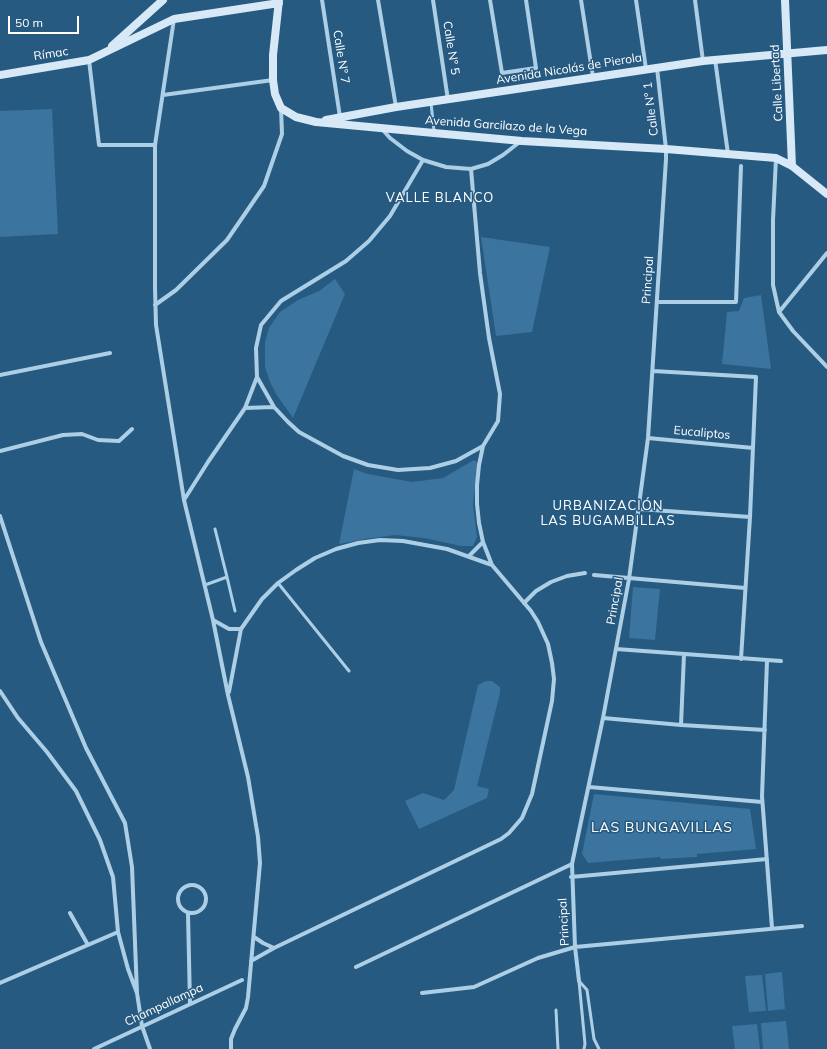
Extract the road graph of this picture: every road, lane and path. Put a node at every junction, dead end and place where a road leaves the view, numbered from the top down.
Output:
1 (163, 0) edge
2 (322, 0) edge
3 (378, 0) edge
4 (433, 0) edge
5 (490, 0) edge
6 (526, 0) edge
7 (581, 0) edge
8 (636, 0) edge
9 (695, 0) edge
10 (785, 0) edge
11 (279, 1) edge
12 (174, 19) junction
13 (827, 50) edge
14 (788, 52) junction
15 (104, 54) junction
16 (715, 59) junction
17 (89, 60) junction
18 (704, 61) junction
19 (657, 68) junction
20 (646, 69) junction
21 (0, 71) edge
22 (0, 75) edge
23 (593, 78) junction
24 (273, 80) junction
25 (163, 95) junction
26 (448, 100) junction
27 (431, 102) junction
28 (396, 107) junction
29 (281, 108) junction
30 (340, 117) junction
31 (316, 122) junction
32 (380, 127) junction
33 (434, 133) junction
34 (522, 141) junction
35 (155, 145) junction
36 (666, 149) junction
37 (728, 154) junction
38 (776, 158) junction
39 (422, 160) junction
40 (741, 166) dead end
41 (792, 166) junction
42 (471, 169) junction
43 (827, 194) edge
44 (827, 253) edge
45 (657, 302) junction
46 (155, 305) junction
47 (779, 312) junction
48 (110, 353) dead end
49 (826, 364) edge
50 (653, 371) junction
51 (0, 374) edge
52 (256, 377) junction
53 (274, 407) junction
54 (245, 408) junction
55 (132, 429) dead end
56 (648, 438) junction
57 (483, 446) junction
58 (753, 448) junction
59 (0, 451) edge
60 (184, 500) junction
61 (639, 509) junction
62 (0, 516) edge
63 (750, 517) junction
64 (215, 529) dead end
65 (484, 542) junction
66 (469, 556) junction
67 (492, 565) junction
68 (585, 573) dead end
69 (594, 575) dead end
70 (227, 576) junction
71 (629, 579) junction
72 (278, 583) junction
73 (205, 585) junction
74 (745, 588) junction
75 (524, 603) junction
76 (235, 611) dead end
77 (213, 620) junction
78 (241, 629) junction
79 (616, 649) junction
80 (684, 654) junction
81 (741, 659) junction
82 (767, 661) junction
83 (781, 661) dead end
84 (349, 671) dead end
85 (0, 691) edge
86 (228, 695) junction
87 (603, 718) junction
88 (682, 725) junction
89 (765, 730) junction
90 (589, 787) junction
91 (762, 802) junction
92 (767, 859) junction
93 (572, 864) junction
94 (571, 877) junction
95 (70, 913) dead end
96 (188, 913) junction
97 (802, 926) dead end
98 (772, 928) junction
99 (118, 932) junction
100 (254, 937) junction
101 (88, 945) junction
102 (574, 947) junction
103 (274, 948) junction
104 (252, 961) junction
105 (356, 967) dead end
106 (242, 980) dead end
107 (579, 981) junction
108 (0, 983) edge
109 (137, 993) junction
110 (422, 993) dead end
111 (190, 1004) junction
112 (556, 1010) dead end
113 (142, 1026) junction
114 (94, 1049) edge
115 (150, 1049) edge
116 (232, 1049) edge
117 (558, 1049) edge
118 (584, 1049) edge
119 (599, 1049) edge

1 - 15 street, Rímac
2 - 30 street, Calle N° 7
3 - 28 street
4 - 26 street, Calle N° 5
5 - 6 street
7 - 23 street
8 - 20 street
9 - 18 street
10 - 14 street, Calle Libertad
11 - 12 street, Rímac
11 - 24 street
12 - 15 street, Rímac
12 - 25 street
13 - 14 street, Avenida Nicolás de Pierola
14 - 16 street, Avenida Nicolás de Pierola
14 - 41 street, Calle Libertad
15 - 17 street, Rímac
16 - 18 street, Avenida Nicolás de Pierola
16 - 37 street
17 - 22 street, Rímac
17 - 35 street
18 - 19 street, Avenida Nicolás de Pierola
19 - 20 street, Avenida Nicolás de Pierola
19 - 36 street, Calle N° 1
20 - 23 street, Avenida Nicolás de Pierola
21 - 22 street
23 - 26 street, Avenida Nicolás de Pierola
24 - 25 street
24 - 29 street
25 - 35 street
26 - 27 street, Avenida Nicolás de Pierola
27 - 28 street, Avenida Nicolás de Pierola
27 - 33 lane
28 - 30 street, Avenida Nicolás de Pierola
29 - 31 street, Avenida Garcilazo de la Vega
29 - 46 street
30 - 31 street, Avenida Nicolás de Pierola
31 - 32 street, Avenida Garcilazo de la Vega
32 - 33 street, Avenida Garcilazo de la Vega
32 - 39 street
33 - 34 street, Avenida Garcilazo de la Vega
34 - 36 street, Avenida Garcilazo de la Vega
34 - 42 street
35 - 46 street
36 - 37 street, Avenida Garcilazo de la Vega
36 - 45 street, Principal
37 - 38 street, Avenida Garcilazo de la Vega
38 - 41 street, Avenida Garcilazo de la Vega
38 - 47 street
39 - 42 street
39 - 52 street
40 - 45 street
41 - 43 street, Avenida Garcilazo de la Vega
42 - 57 street
44 - 47 street
45 - 50 street, Principal
46 - 60 street
47 - 49 street
48 - 51 street
50 - 56 street, Principal
50 - 58 street
52 - 53 street
52 - 54 street
53 - 54 street
53 - 57 street
54 - 60 street
55 - 59 street
56 - 58 street, Eucaliptos
56 - 61 street, Principal
57 - 65 street
58 - 63 street
60 - 73 street
61 - 63 street
61 - 71 street, Principal
62 - 109 street
63 - 74 street
64 - 70 lane
65 - 66 street
65 - 67 street
66 - 67 street
66 - 72 street
67 - 75 street
68 - 75 street
69 - 71 street
70 - 73 lane
70 - 76 lane
71 - 74 street
71 - 79 street, Principal
72 - 78 street
72 - 84 lane
73 - 77 street
74 - 81 street
75 - 103 street
77 - 78 street
77 - 86 street
78 - 86 street
79 - 80 street
79 - 87 street, Principal
80 - 81 street
80 - 88 street
81 - 82 street
82 - 83 street
82 - 89 street
85 - 99 street
86 - 100 street
87 - 88 street
87 - 90 street, Principal
88 - 89 street
89 - 91 street
90 - 91 street
90 - 93 street, Principal
91 - 92 street
92 - 94 street
92 - 98 street
93 - 94 street, Principal
93 - 105 street
94 - 102 street, Principal
95 - 101 street
96 - 96 street
96 - 111 street
97 - 98 street
98 - 102 street
99 - 101 street
99 - 109 street
100 - 103 street
100 - 104 street
101 - 108 street
102 - 107 street, Principal
102 - 110 street
103 - 104 street
104 - 116 street
106 - 111 street, Champallampa
107 - 118 lane
107 - 119 lane, Principal
109 - 113 street
111 - 113 street, Champallampa
112 - 117 lane
113 - 114 street, Champallampa
113 - 115 street

